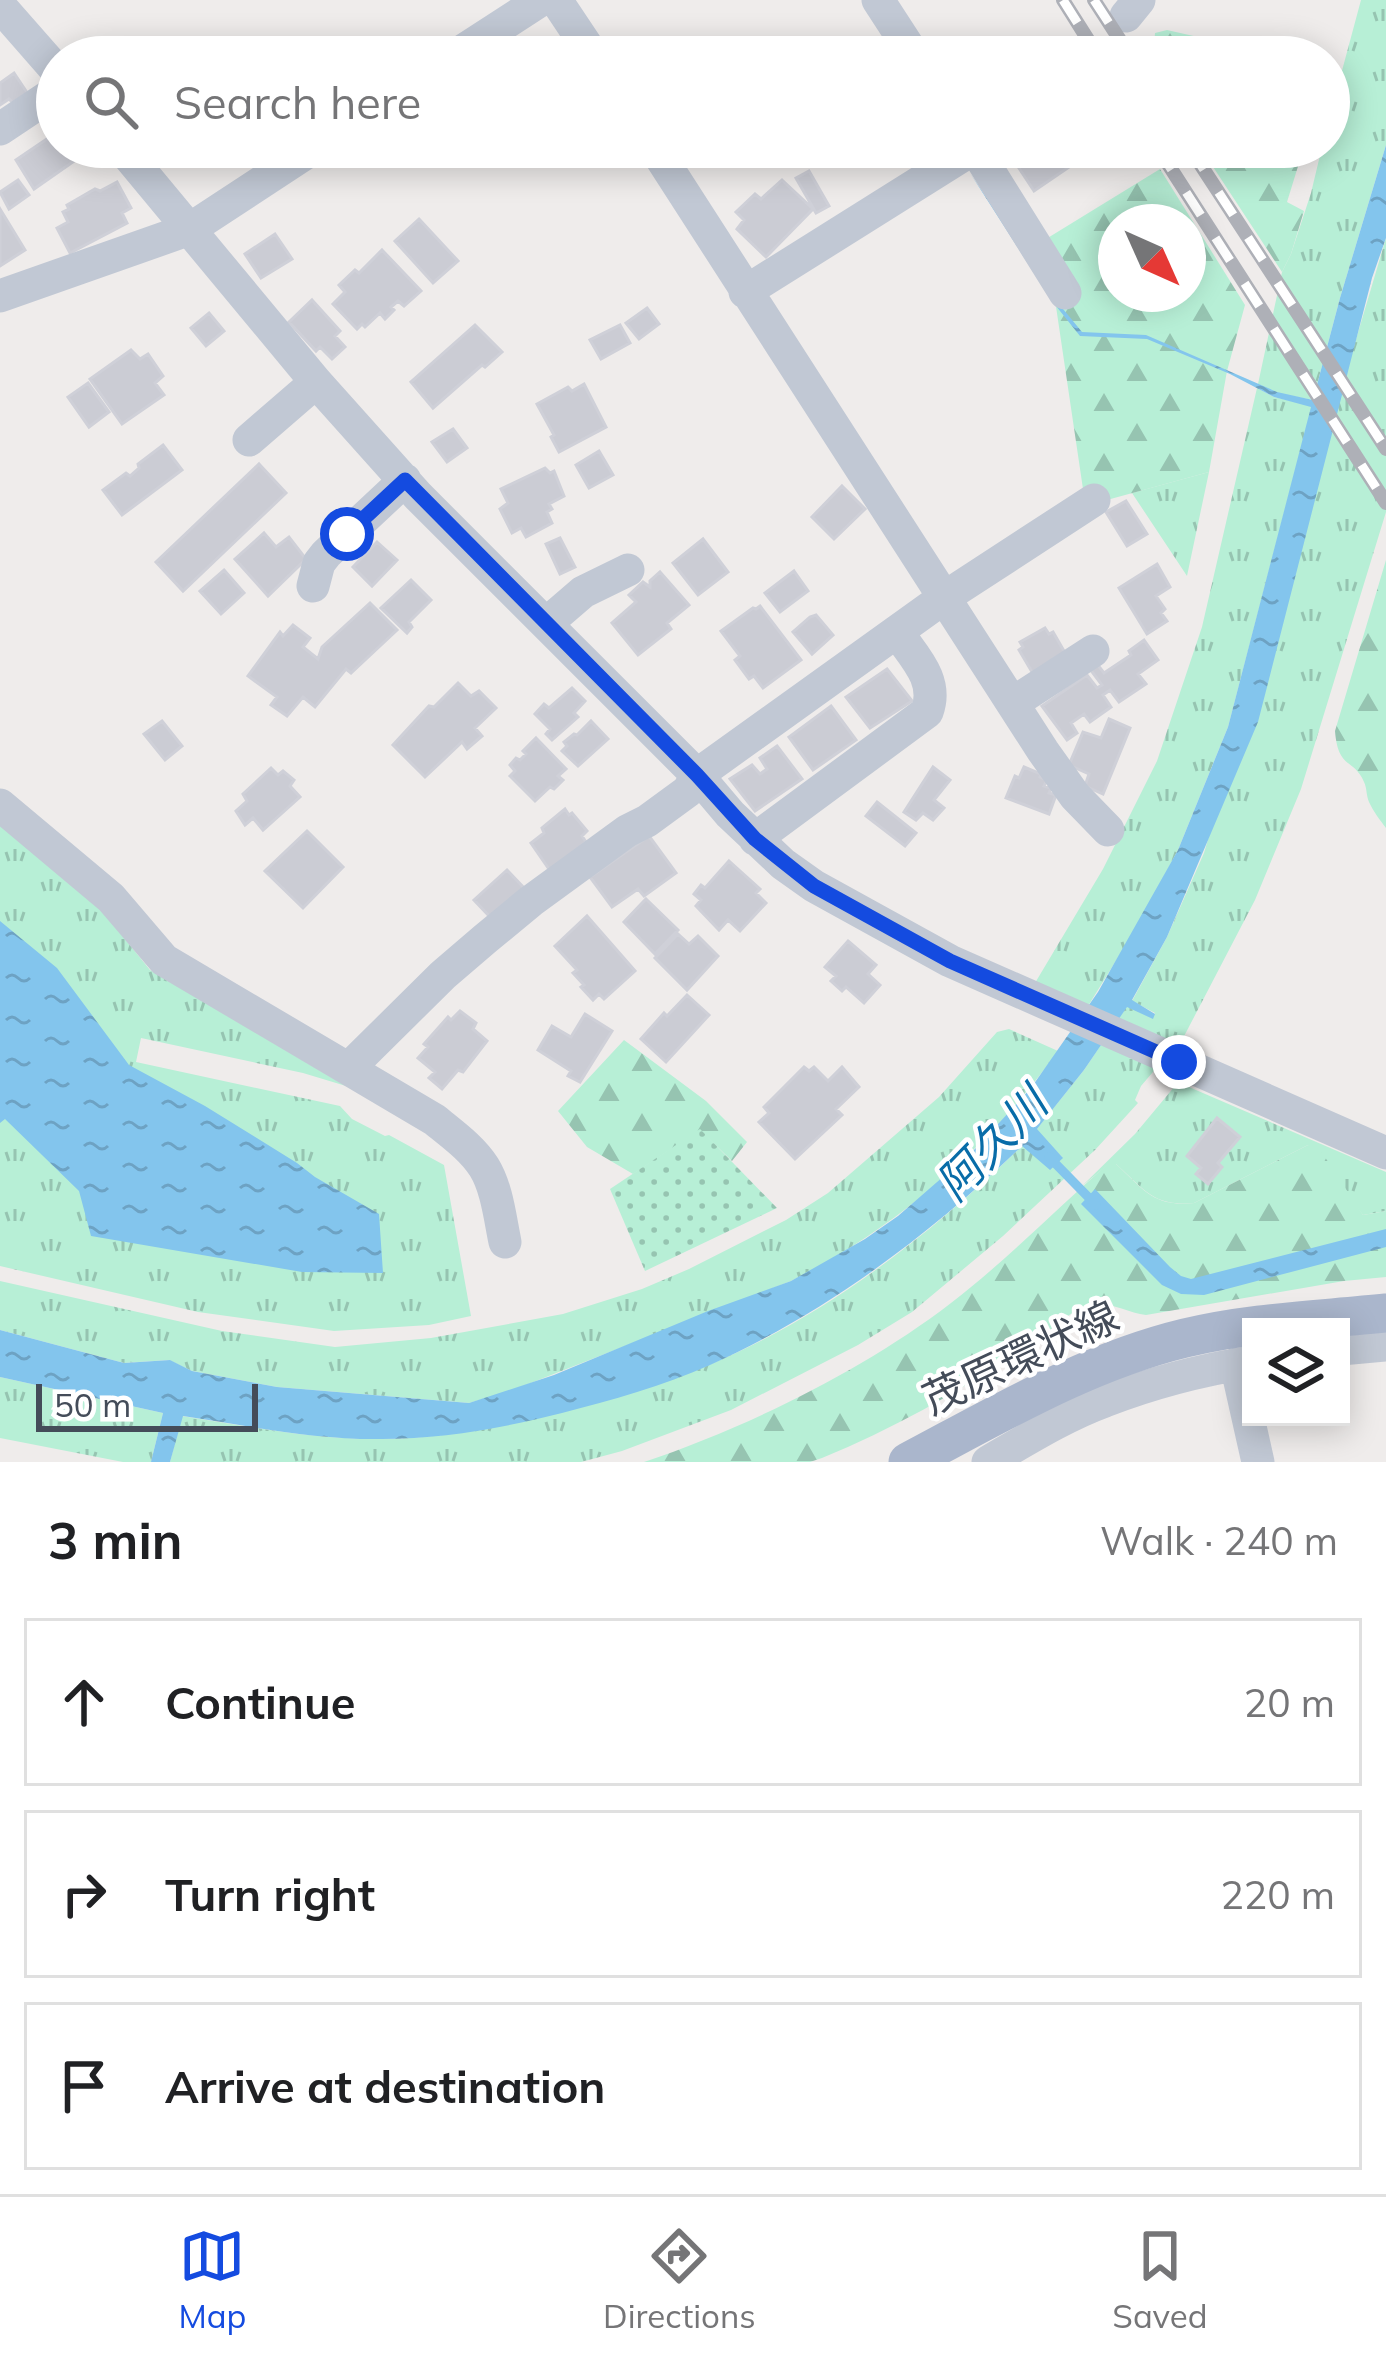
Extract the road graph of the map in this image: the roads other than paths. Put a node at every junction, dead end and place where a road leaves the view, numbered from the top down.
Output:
1 (541, 0) edge
2 (556, 0) edge
3 (878, 0) edge
4 (0, 6) edge
5 (486, 36) edge
6 (580, 36) edge
7 (901, 36) edge
8 (36, 46) edge
9 (36, 106) edge
10 (0, 129) edge
11 (139, 168) edge
12 (283, 168) edge
13 (667, 168) edge
14 (942, 168) edge
15 (988, 168) edge
16 (190, 229) junction
17 (746, 292) junction
18 (1065, 293) dead end
19 (0, 296) edge
20 (316, 382) junction
21 (249, 440) dead end
22 (405, 480) junction
23 (1094, 500) dead end
24 (628, 570) dead end
25 (313, 586) dead end
26 (945, 598) junction
27 (547, 623) junction
28 (897, 632) junction
29 (1093, 651) dead end
30 (1013, 703) junction
31 (697, 775) junction
32 (0, 805) edge
33 (1108, 830) dead end
34 (755, 839) junction
35 (350, 1067) junction
36 (1386, 1153) edge
37 (505, 1242) dead end
38 (1386, 1312) edge
39 (1386, 1346) edge
40 (1350, 1348) edge
41 (1242, 1363) edge
42 (1253, 1426) edge
43 (908, 1462) edge
44 (988, 1462) edge
45 (1258, 1462) edge

1 - 5 street
2 - 6 street
3 - 7 street
4 - 8 street
9 - 10 street
11 - 16 street
12 - 16 street
13 - 17 street
14 - 17 street
15 - 18 street
16 - 19 street
16 - 20 street
17 - 26 street
20 - 21 street
20 - 22 street
22 - 25 street
22 - 27 street
23 - 26 street
24 - 27 street
26 - 28 street
26 - 30 street
27 - 31 street
28 - 31 street
28 - 34 street
29 - 30 street
30 - 33 street
31 - 34 street
31 - 35 street
32 - 35 street
34 - 36 street
35 - 37 street
38 - 43 main road, 茂原環状線
39 - 40 street
41 - 44 street
42 - 45 street

